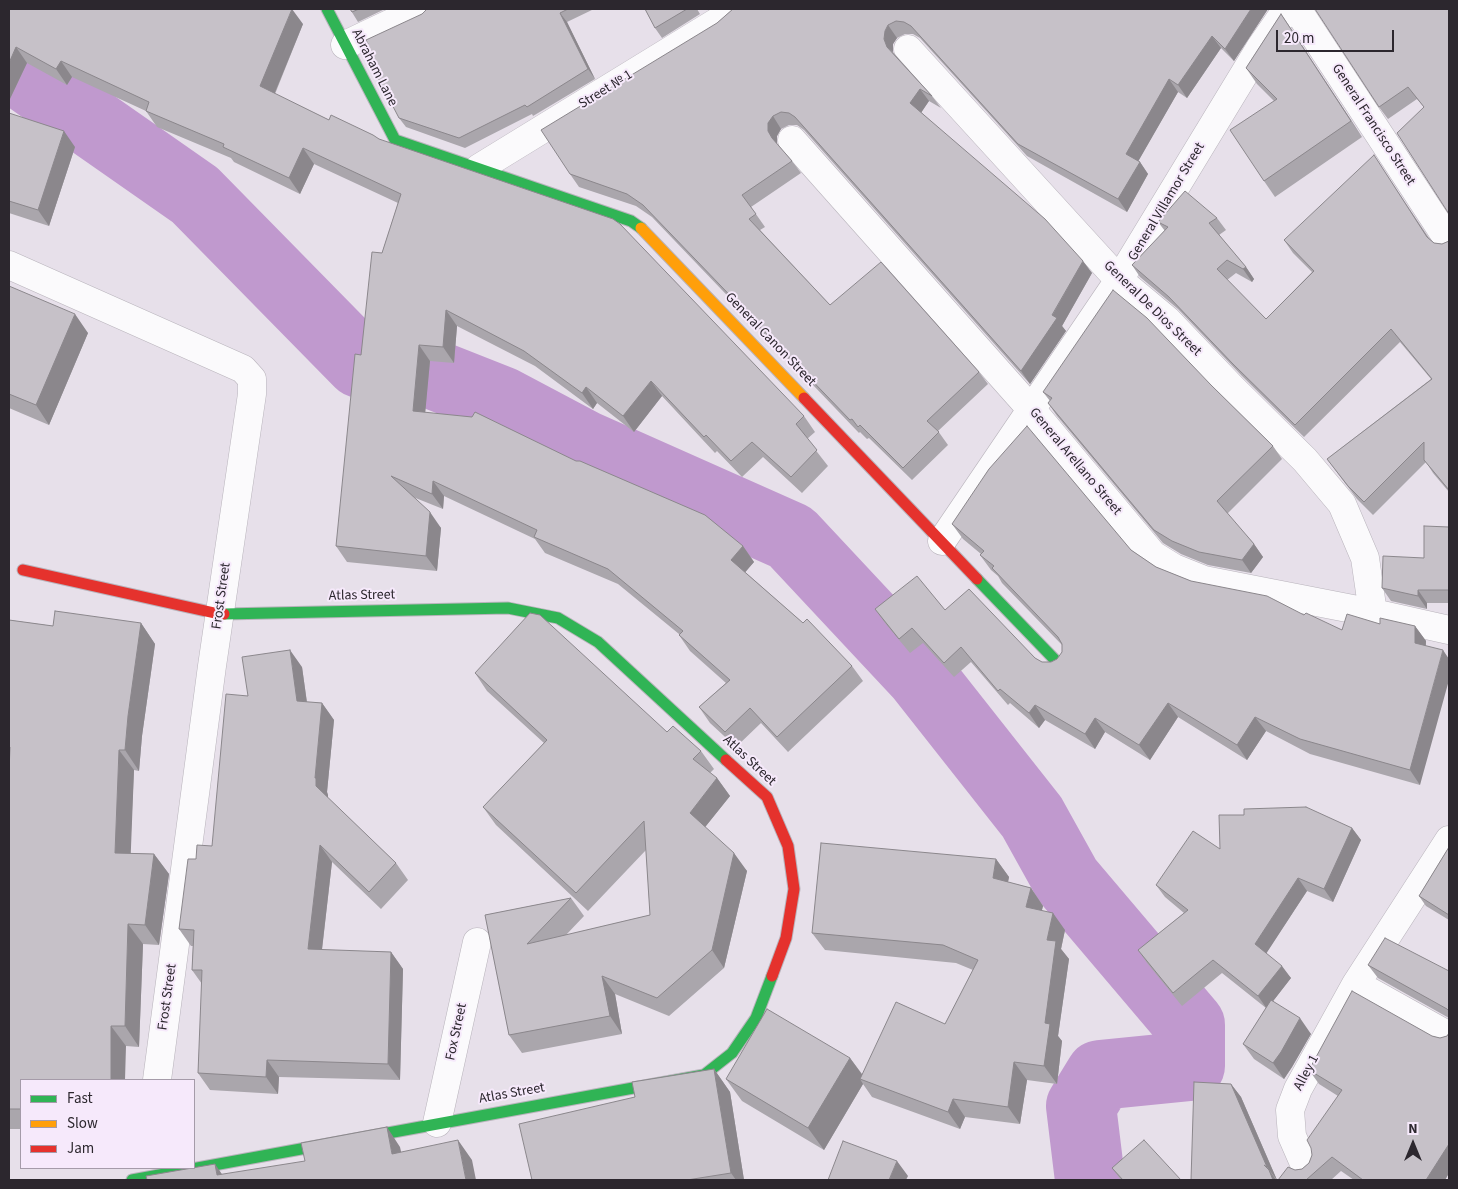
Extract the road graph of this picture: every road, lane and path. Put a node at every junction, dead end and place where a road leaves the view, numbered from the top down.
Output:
1 (327, 9) edge
2 (421, 9) edge
3 (732, 9) edge
4 (1287, 9) edge
5 (1298, 9) edge
6 (345, 45) junction
7 (908, 49) dead end
8 (395, 140) joint
9 (792, 140) dead end
10 (478, 168) junction
11 (1449, 241) edge
12 (9, 265) edge
13 (1119, 280) junction
14 (1031, 409) junction
15 (942, 541) junction
16 (24, 570) dead end
17 (1374, 613) junction
18 (219, 614) junction
19 (1449, 630) edge
20 (1057, 662) edge
21 (1449, 840) edge
22 (477, 942) dead end
23 (1356, 984) junction
24 (1449, 1036) edge
25 (157, 1079) edge
26 (437, 1123) junction
27 (195, 1167) edge
28 (1306, 1168) edge
29 (184, 1169) edge
30 (146, 1176) edge

1 - 6 street, Abraham Lane
2 - 6 street
3 - 10 street, Street № 1
4 - 13 street, General Villamor Street
5 - 11 street, General Francisco Street
6 - 8 street, Abraham Lane
7 - 13 street, General De Dios Street
8 - 10 street, General Canon Street
9 - 14 street, General Arellano Street
10 - 15 street, General Canon Street
12 - 18 street, Frost Street
13 - 14 street, General Villamor Street
13 - 17 street, General De Dios Street
14 - 15 street, General Villamor Street
14 - 17 street, General Arellano Street
15 - 20 street, General Canon Street
16 - 18 street, Atlas Street
17 - 19 street, General Arellano Street
18 - 25 street, Frost Street
18 - 26 street, Atlas Street
21 - 23 street, Alley 1
22 - 26 street, Fox Street
23 - 24 street
23 - 28 street, Alley 1
26 - 27 street, Atlas Street
29 - 30 street, Atlas Street

